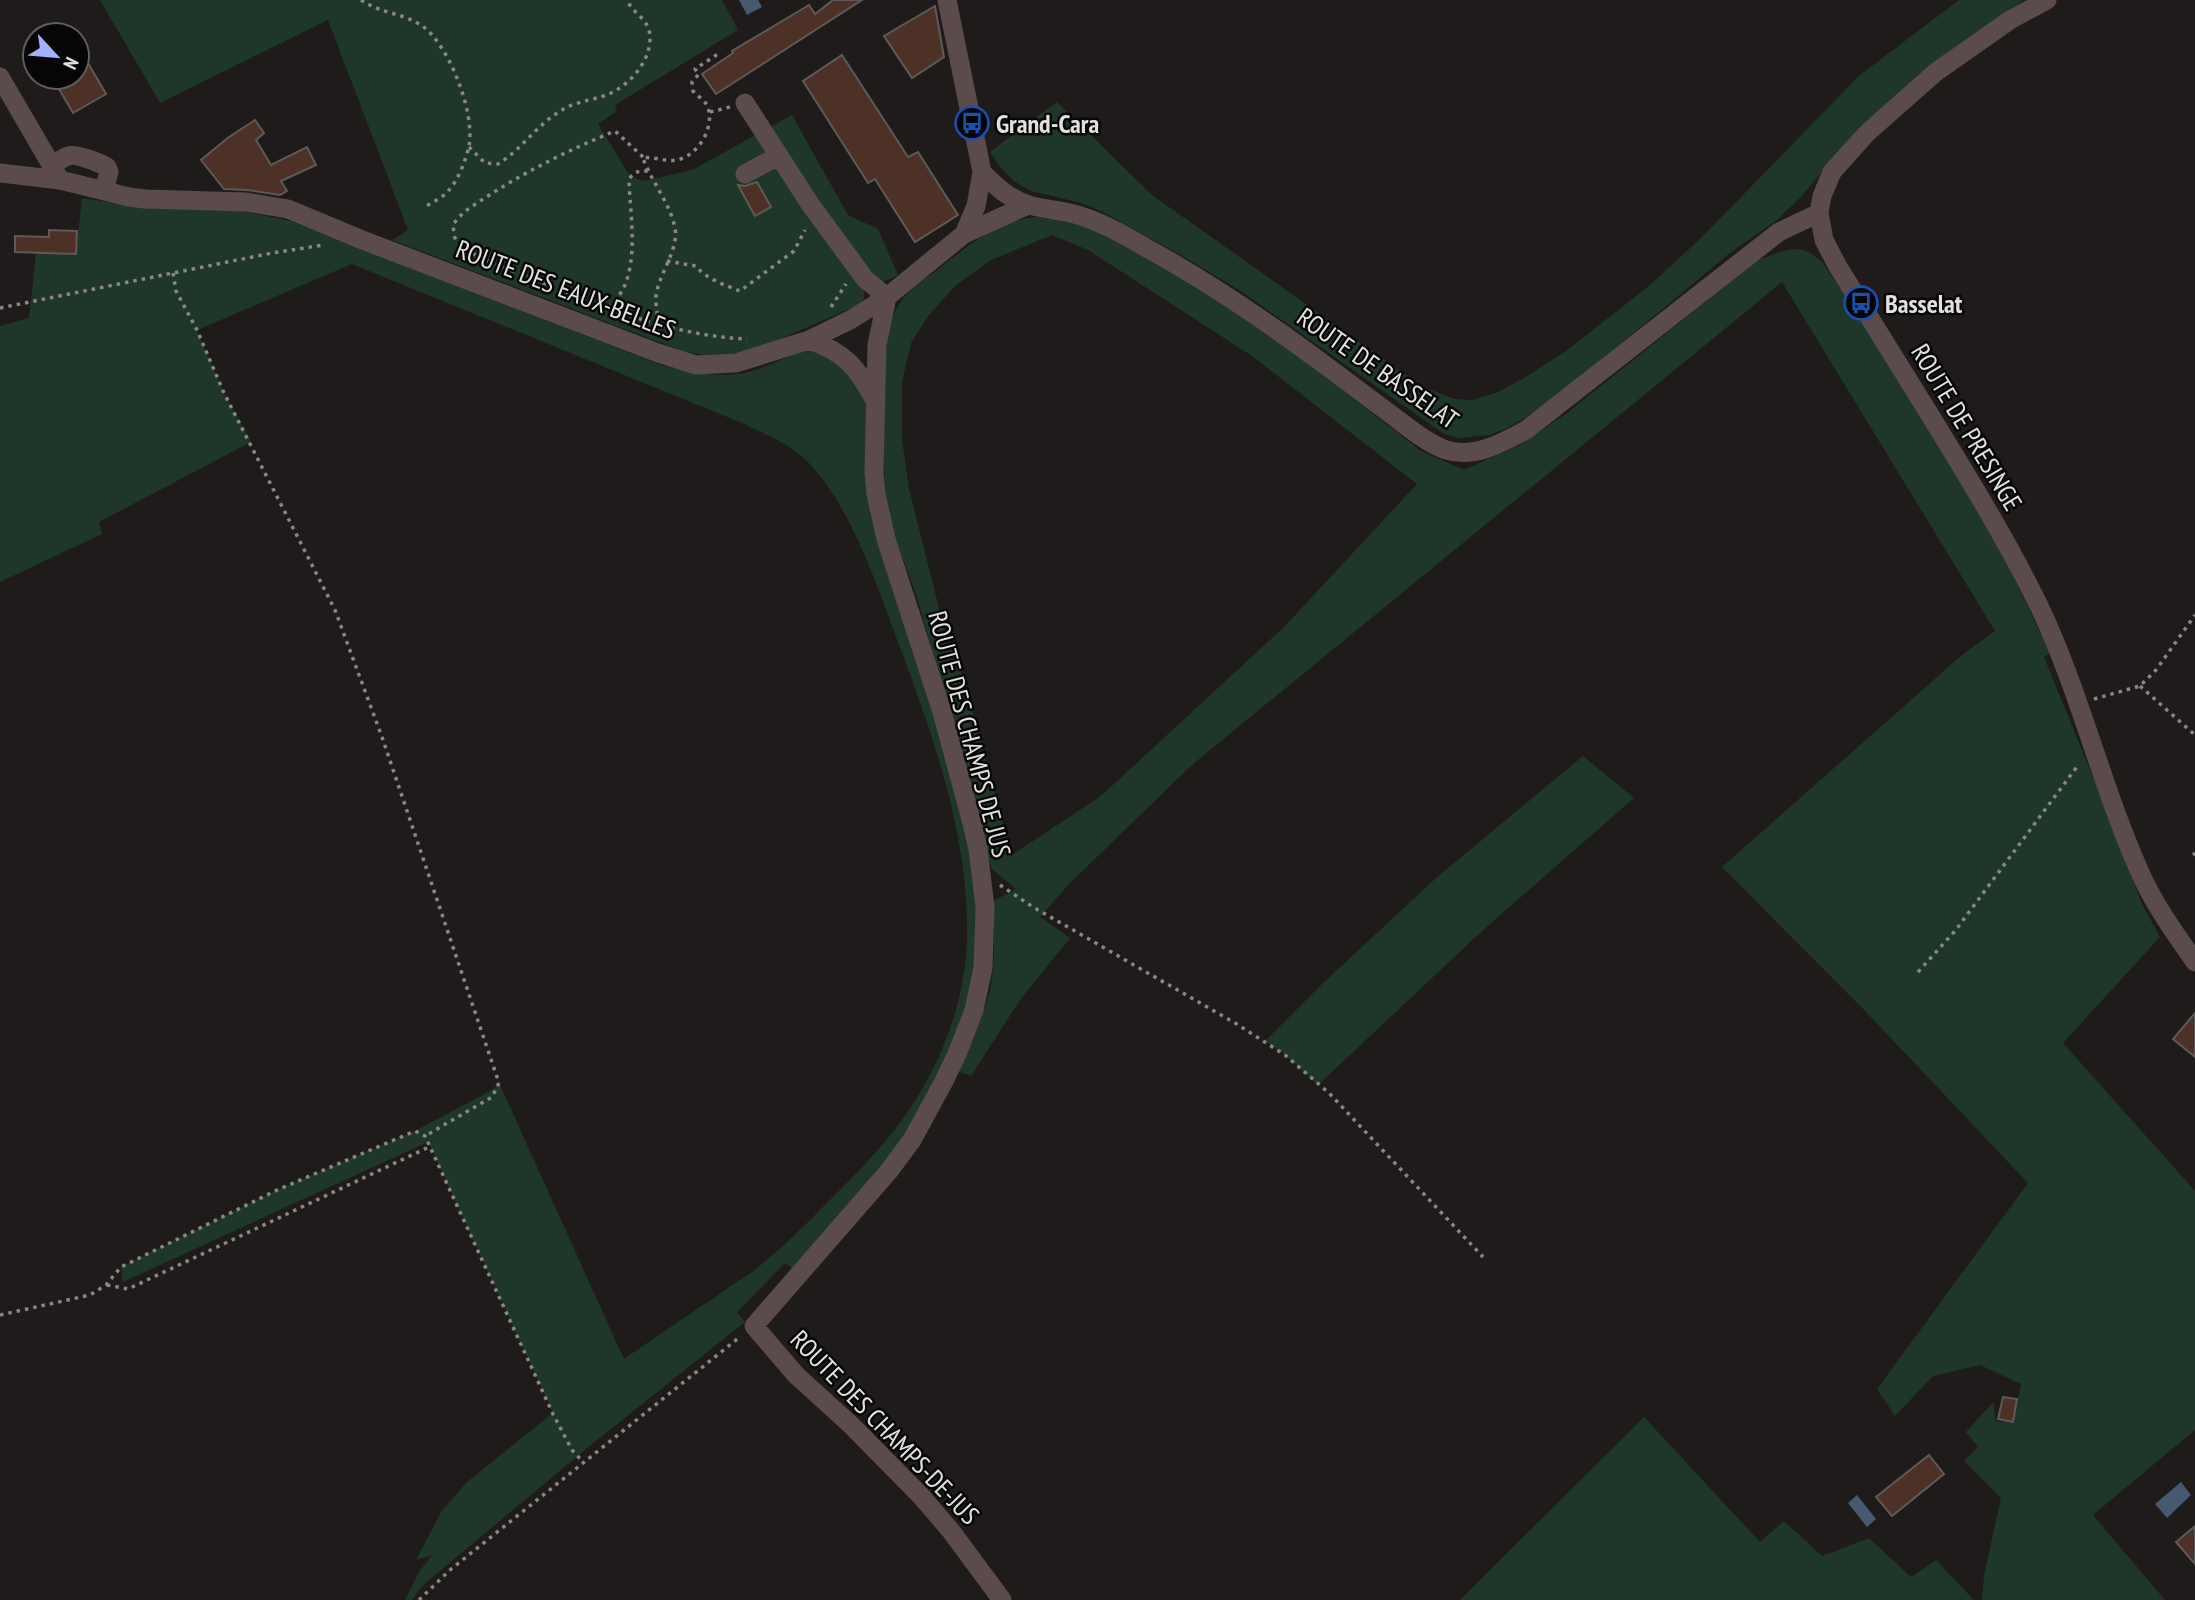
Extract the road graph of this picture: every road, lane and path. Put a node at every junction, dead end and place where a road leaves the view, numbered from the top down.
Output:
1 (361, 0) edge
2 (627, 0) edge
3 (947, 0) edge
4 (2047, 0) edge
5 (721, 52) dead end
6 (0, 76) edge
7 (746, 103) dead end
8 (468, 147) junction
9 (778, 156) junction
10 (643, 157) junction
11 (649, 171) junction
12 (982, 172) junction
13 (0, 173) edge
14 (57, 173) junction
15 (745, 174) dead end
16 (104, 190) junction
17 (1028, 205) junction
18 (423, 208) dead end
19 (1818, 213) junction
20 (820, 218) junction
21 (964, 234) junction
22 (360, 239) junction
23 (667, 261) junction
24 (857, 268) junction
25 (173, 273) junction
26 (887, 297) junction
27 (608, 307) junction
28 (0, 308) edge
29 (828, 311) dead end
30 (658, 324) junction
31 (758, 339) dead end
32 (809, 340) junction
33 (875, 401) junction
34 (2195, 615) edge
35 (2140, 686) junction
36 (2096, 698) dead end
37 (2195, 735) edge
38 (2093, 745) junction
39 (981, 871) junction
40 (2195, 962) edge
41 (1918, 972) dead end
42 (425, 1136) junction
43 (429, 1147) junction
44 (1483, 1258) dead end
45 (106, 1284) junction
46 (0, 1315) edge
47 (754, 1326) junction
48 (583, 1462) junction
49 (419, 1600) edge
50 (1002, 1600) edge

1 - 8 path
2 - 8 path
3 - 12 street
4 - 19 street
5 - 10 path
6 - 14 street
7 - 9 street
8 - 18 path
9 - 15 street
9 - 20 street
10 - 11 path
10 - 27 path
11 - 23 path
11 - 27 path
12 - 17 street, ROUTE DE BASSELAT
12 - 21 street, ROUTE DES EAUX-BELLES
13 - 14 street, ROUTE DES EAUX-BELLES
14 - 16 street, ROUTE DES EAUX-BELLES
14 - 16 street
16 - 22 street, ROUTE DES EAUX-BELLES
17 - 19 street, ROUTE DE BASSELAT
17 - 21 street
19 - 38 street, ROUTE DE PRESINGE
20 - 23 path
20 - 24 street
21 - 26 street, ROUTE DES EAUX-BELLES
22 - 25 path
22 - 32 street, ROUTE DES EAUX-BELLES
23 - 30 path
24 - 26 street
24 - 29 path
25 - 28 path
25 - 42 path
26 - 32 street, ROUTE DES EAUX-BELLES
26 - 33 street, ROUTE DES CHAMPS DE JUS
27 - 30 path
30 - 31 path
32 - 33 street
33 - 39 street, ROUTE DES CHAMPS DE JUS
34 - 35 path
35 - 36 path
35 - 37 path
38 - 40 street, ROUTE DE PRESINGE
38 - 41 path
39 - 44 path
39 - 47 street, ROUTE DES CHAMPS DE JUS
42 - 43 path
42 - 45 path
43 - 45 path
43 - 48 path
45 - 46 path
47 - 48 path
47 - 50 street, ROUTE DES CHAMPS-DE-JUS
48 - 49 path

